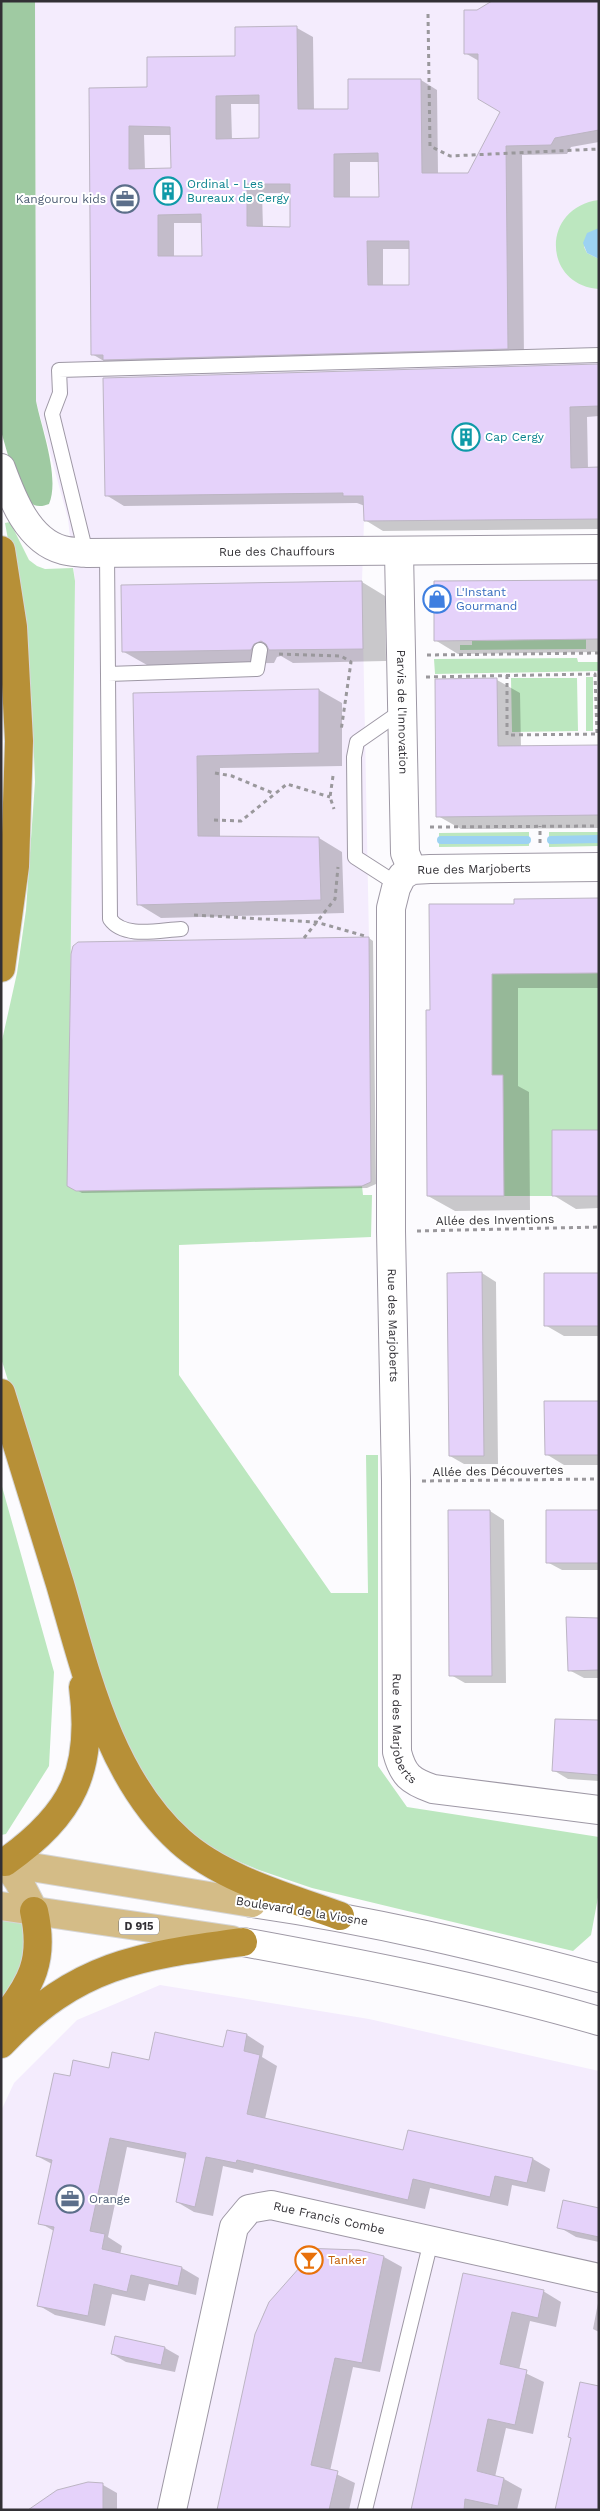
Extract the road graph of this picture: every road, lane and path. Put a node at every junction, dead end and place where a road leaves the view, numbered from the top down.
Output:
1 (428, 14) dead end
2 (599, 149) edge
3 (599, 355) edge
4 (1, 468) edge
5 (599, 549) edge
6 (1, 550) edge
7 (399, 552) junction
8 (96, 553) junction
9 (260, 650) dead end
10 (599, 653) edge
11 (274, 654) dead end
12 (425, 655) dead end
13 (108, 674) junction
14 (506, 675) junction
15 (426, 677) dead end
16 (403, 710) junction
17 (341, 733) dead end
18 (598, 734) edge
19 (334, 770) dead end
20 (215, 773) dead end
21 (275, 794) junction
22 (330, 797) junction
23 (354, 805) junction
24 (336, 814) dead end
25 (214, 820) dead end
26 (540, 826) junction
27 (599, 826) edge
28 (429, 835) dead end
29 (540, 849) dead end
30 (338, 861) dead end
31 (599, 867) edge
32 (404, 877) junction
33 (193, 915) dead end
34 (316, 922) junction
35 (181, 929) dead end
36 (366, 937) dead end
37 (304, 938) dead end
38 (1, 968) edge
39 (599, 1227) edge
40 (391, 1231) junction
41 (1, 1393) edge
42 (599, 1479) edge
43 (396, 1481) junction
44 (78, 1646) junction
45 (599, 1810) edge
46 (3, 1863) edge
47 (252, 1903) joint
48 (1, 1906) edge
49 (34, 1911) junction
50 (340, 1916) junction
51 (243, 1942) junction
52 (599, 1973) edge
53 (598, 1978) edge
54 (599, 2021) edge
55 (1, 2022) edge
56 (1, 2044) edge
57 (431, 2241) junction
58 (599, 2278) edge
59 (172, 2510) edge
60 (365, 2510) edge

1 - 2 path
3 - 8 lane
4 - 8 street, Rue des Chauffours
5 - 7 street, Rue des Chauffours
6 - 38 highway
7 - 8 street, Rue des Chauffours
7 - 16 street, Parvis de l'Innovation
8 - 13 lane
9 - 13 lane
10 - 12 path
11 - 17 path
13 - 35 lane
14 - 15 path
14 - 18 path
14 - 18 path
16 - 23 lane
16 - 32 street, Parvis de l'Innovation
19 - 22 path
20 - 21 path
21 - 22 path
21 - 25 path
22 - 23 path
22 - 24 path
23 - 32 lane
26 - 27 path
26 - 28 path
26 - 29 path
30 - 34 path
31 - 32 street, Rue des Marjoberts
32 - 40 street, Rue des Marjoberts
33 - 34 path
34 - 36 path
34 - 37 path
39 - 40 path, Allée des Inventions
40 - 43 street, Rue des Marjoberts
41 - 44 highway
42 - 43 path, Allée des Découvertes
43 - 45 street, Rue des Marjoberts
44 - 46 highway
44 - 50 highway
46 - 47 main road, Boulevard de la Viosne
46 - 49 main road
47 - 50 street, Boulevard de la Viosne
48 - 49 main road, D 915
49 - 51 main road, D 915
49 - 55 highway
50 - 53 street, Boulevard de la Viosne
51 - 54 street, D 915
51 - 56 highway
52 - 53 street
57 - 58 street, Rue Francis Combe
57 - 59 street, Rue Francis Combe
57 - 60 lane

